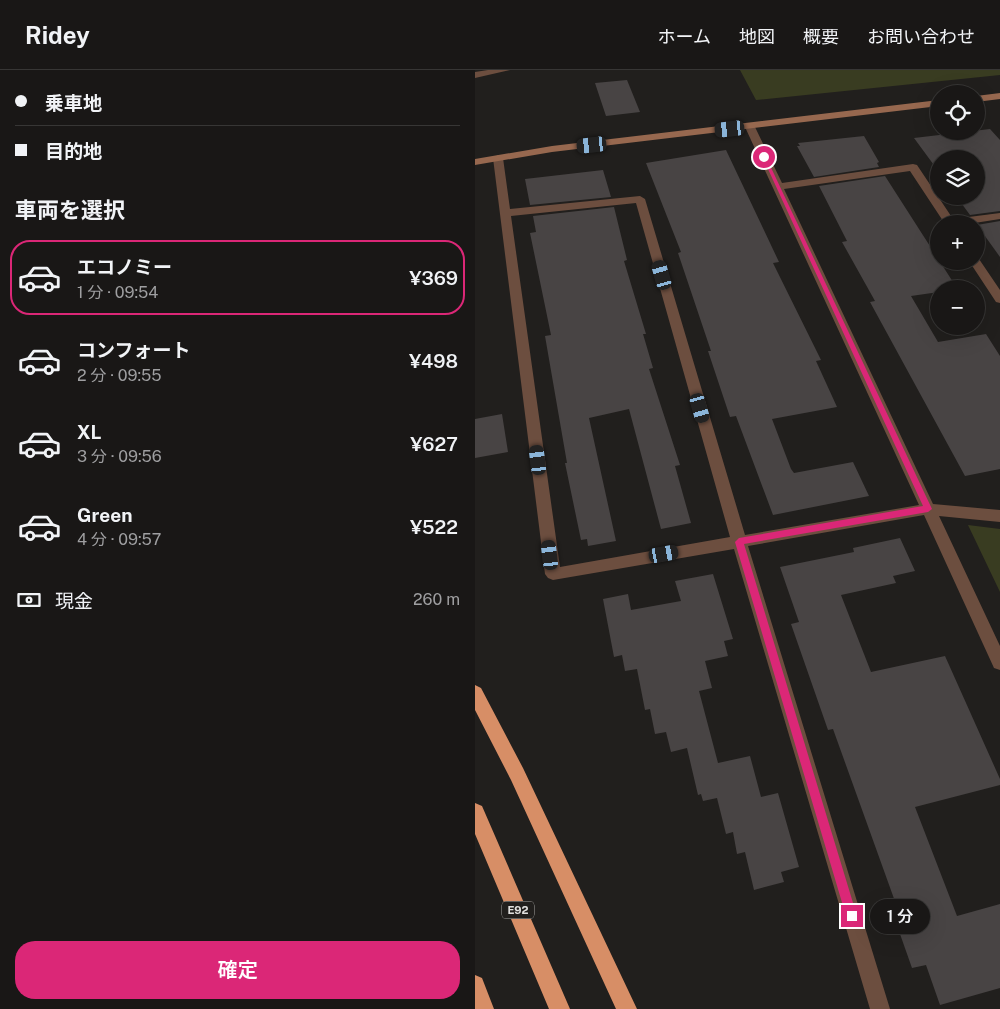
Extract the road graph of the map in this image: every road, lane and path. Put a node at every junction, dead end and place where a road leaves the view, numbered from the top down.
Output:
1 (505, 70) edge
2 (475, 75) edge
3 (999, 98) edge
4 (985, 99) edge
5 (930, 104) edge
6 (749, 127) junction
7 (498, 158) junction
8 (475, 162) edge
9 (778, 187) junction
10 (506, 213) junction
11 (945, 215) edge
12 (1000, 216) edge
13 (985, 218) edge
14 (981, 270) edge
15 (1000, 299) edge
16 (928, 509) junction
17 (1000, 516) edge
18 (739, 542) junction
19 (1000, 663) edge
20 (475, 693) edge
21 (475, 812) edge
22 (475, 985) edge
23 (484, 1009) edge
24 (560, 1009) edge
25 (627, 1009) edge
26 (880, 1009) edge

1 - 2 street
3 - 4 street
5 - 6 street
6 - 7 street
6 - 9 street
7 - 8 street
7 - 10 street
9 - 11 street
9 - 16 street
10 - 18 street
10 - 18 street
12 - 13 street
14 - 15 street
16 - 17 street
16 - 18 street
16 - 19 street
18 - 26 street
20 - 25 highway
21 - 24 highway, E92
22 - 23 highway

